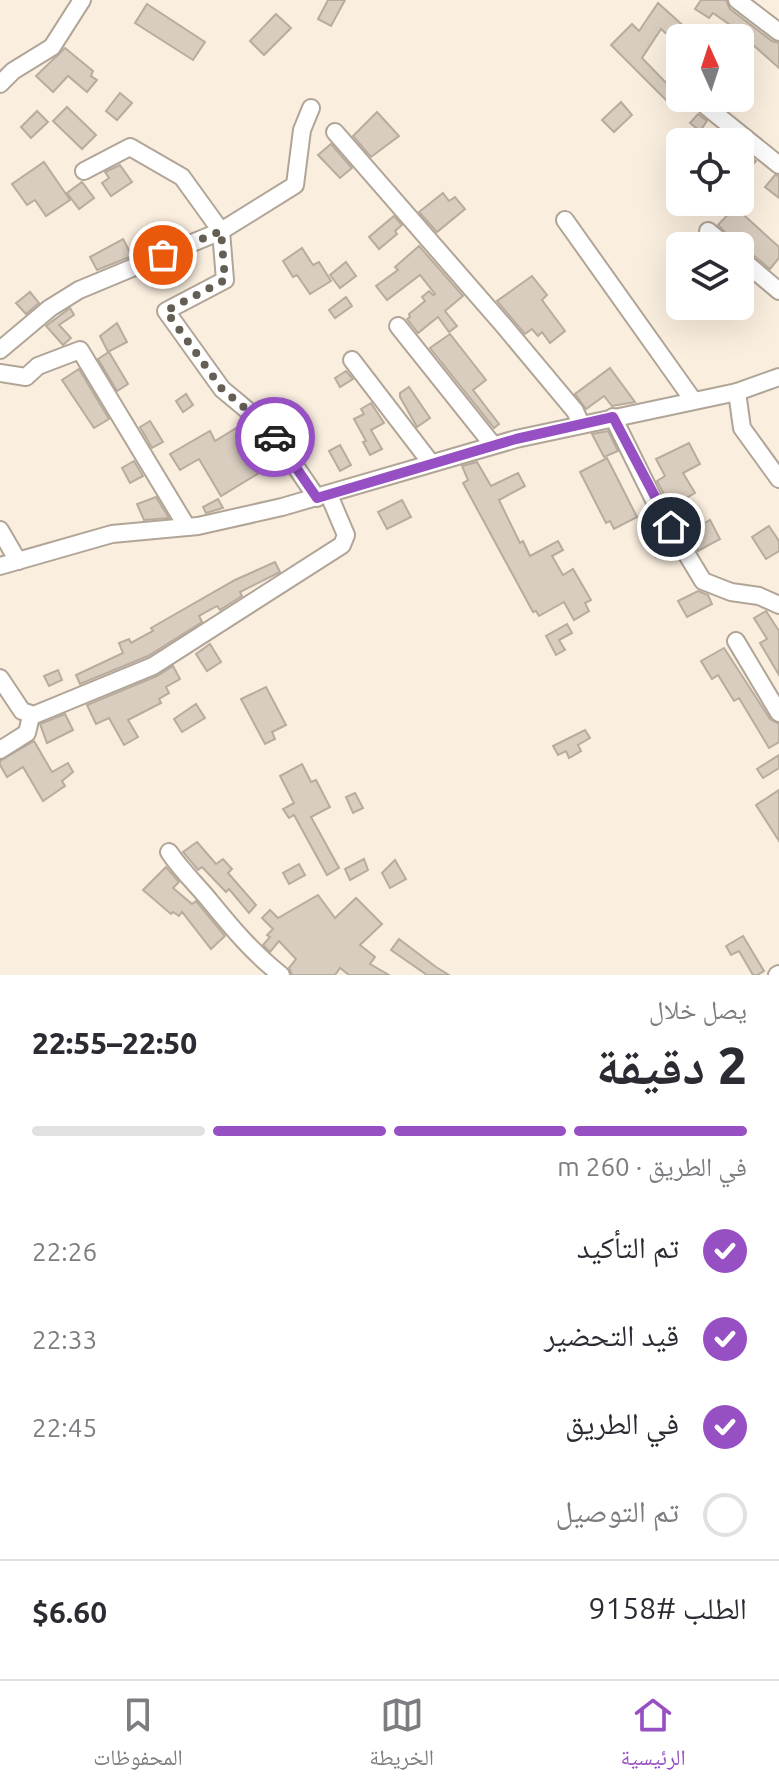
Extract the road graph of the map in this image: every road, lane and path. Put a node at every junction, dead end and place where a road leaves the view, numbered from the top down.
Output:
1 (82, 0) edge
2 (737, 0) edge
3 (779, 32) edge
4 (0, 84) edge
5 (311, 108) dead end
6 (713, 112) edge
7 (335, 132) dead end
8 (779, 165) edge
9 (84, 171) dead end
10 (565, 220) dead end
11 (221, 231) junction
12 (754, 270) edge
13 (779, 291) edge
14 (398, 326) dead end
15 (0, 350) edge
16 (352, 360) dead end
17 (0, 373) edge
18 (779, 377) edge
19 (737, 392) junction
20 (693, 400) junction
21 (613, 417) junction
22 (581, 424) junction
23 (493, 445) junction
24 (431, 463) junction
25 (779, 479) edge
26 (323, 497) junction
27 (187, 527) junction
28 (0, 530) edge
29 (18, 561) junction
30 (0, 566) edge
31 (779, 605) edge
32 (736, 641) dead end
33 (0, 678) edge
34 (779, 713) edge
35 (31, 716) junction
36 (0, 750) edge
37 (169, 852) dead end
38 (281, 975) edge

1 - 4 street
2 - 3 street
5 - 11 street
6 - 8 street
7 - 22 street
9 - 11 street
10 - 20 street
11 - 15 street
11 - 26 street
12 - 13 street
14 - 23 street
16 - 24 street
17 - 27 street
18 - 19 street
19 - 20 street
19 - 25 street
20 - 21 street
21 - 22 street
21 - 31 street
22 - 23 street
23 - 24 street
24 - 26 street
26 - 27 street
26 - 35 street
27 - 29 street
28 - 29 street
29 - 30 street
32 - 34 street
33 - 35 street
35 - 36 street
37 - 38 street

